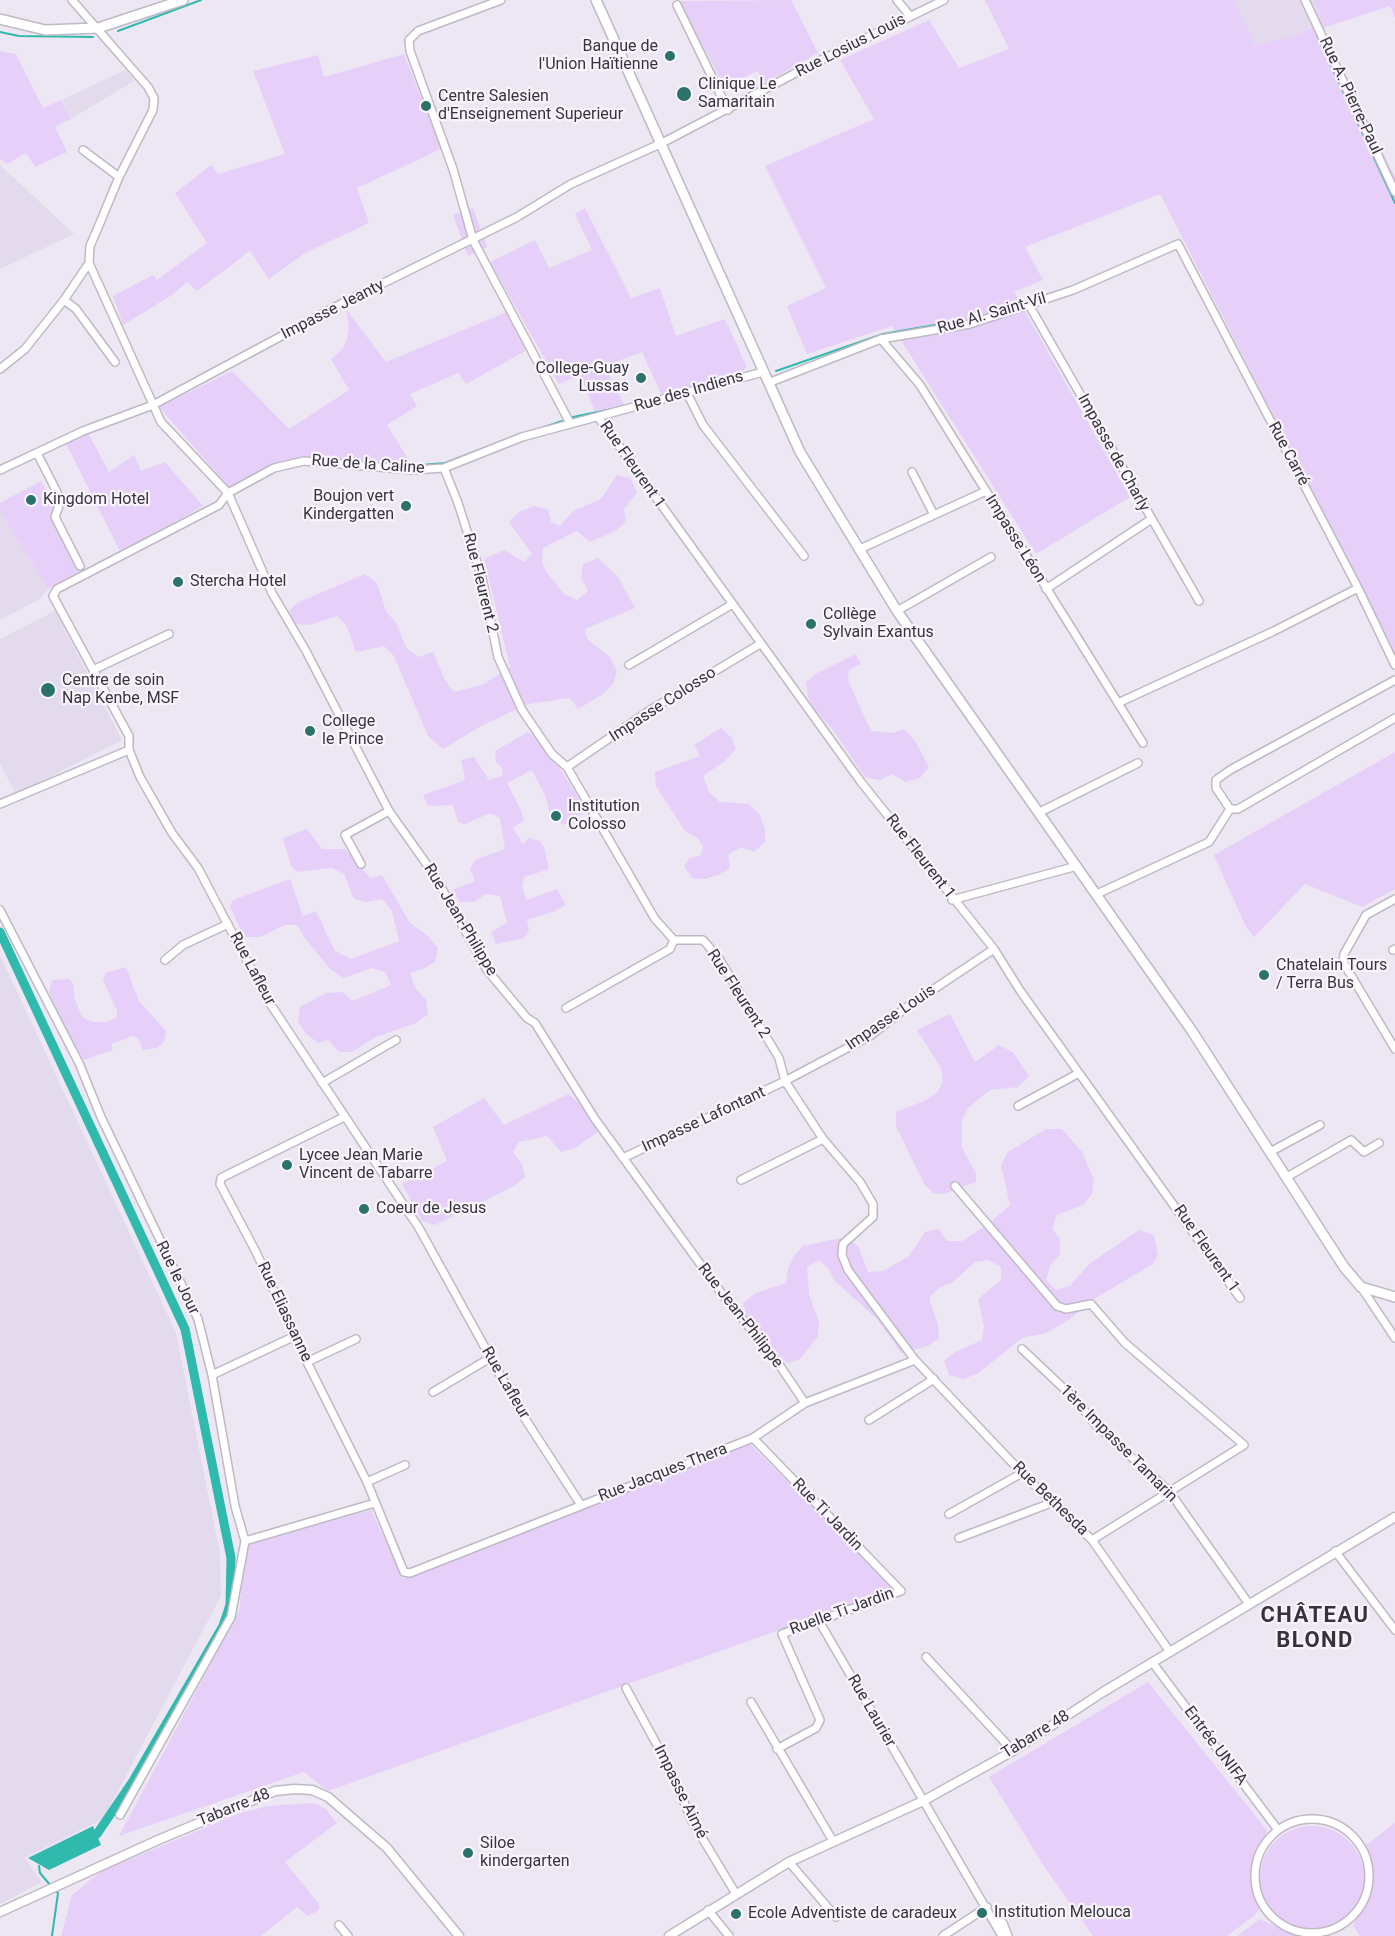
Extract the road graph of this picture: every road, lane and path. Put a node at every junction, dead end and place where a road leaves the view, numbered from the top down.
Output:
1 (72, 0) edge
2 (183, 0) edge
3 (501, 0) edge
4 (596, 0) edge
5 (897, 0) edge
6 (944, 0) edge
7 (1305, 0) edge
8 (677, 4) dead end
9 (910, 16) junction
10 (0, 20) edge
11 (98, 28) junction
12 (728, 110) junction
13 (662, 143) junction
14 (83, 150) dead end
15 (119, 177) junction
16 (1395, 192) edge
17 (473, 240) junction
18 (1178, 244) joint
19 (89, 263) junction
20 (64, 300) junction
21 (1029, 305) junction
22 (881, 339) junction
23 (115, 362) dead end
24 (0, 369) edge
25 (763, 372) junction
26 (768, 383) junction
27 (687, 393) junction
28 (153, 405) junction
29 (598, 417) junction
30 (570, 423) junction
31 (37, 453) junction
32 (444, 468) junction
33 (0, 470) edge
34 (912, 472) dead end
35 (986, 491) junction
36 (228, 494) junction
37 (933, 513) junction
38 (1150, 520) junction
39 (860, 549) junction
40 (804, 556) dead end
41 (991, 557) dead end
42 (80, 566) dead end
43 (1358, 588) junction
44 (1046, 589) junction
45 (1199, 601) dead end
46 (731, 605) junction
47 (897, 611) junction
48 (170, 634) dead end
49 (760, 644) junction
50 (629, 665) dead end
51 (1395, 665) edge
52 (93, 670) junction
53 (1395, 680) edge
54 (1118, 703) junction
55 (1395, 718) edge
56 (1143, 743) dead end
57 (129, 750) junction
58 (1138, 763) dead end
59 (567, 767) junction
60 (0, 804) edge
61 (1230, 810) junction
62 (389, 811) junction
63 (1040, 812) junction
64 (361, 864) dead end
65 (1077, 866) junction
66 (1097, 894) junction
67 (1395, 899) edge
68 (952, 900) junction
69 (0, 910) edge
70 (228, 924) junction
71 (674, 940) junction
72 (994, 949) junction
73 (165, 960) dead end
74 (566, 1008) dead end
75 (396, 1040) dead end
76 (1395, 1049) edge
77 (1079, 1073) junction
78 (785, 1081) junction
79 (322, 1083) junction
80 (1018, 1106) dead end
81 (344, 1117) junction
82 (1320, 1125) dead end
83 (822, 1139) junction
84 (1379, 1143) dead end
85 (1270, 1152) junction
86 (623, 1158) junction
87 (1287, 1177) junction
88 (741, 1180) dead end
89 (955, 1186) dead end
90 (1361, 1287) junction
91 (1395, 1297) edge
92 (1240, 1298) dead end
93 (295, 1336) junction
94 (1395, 1338) edge
95 (356, 1339) dead end
96 (1022, 1349) dead end
97 (490, 1358) junction
98 (915, 1360) junction
99 (307, 1362) junction
100 (212, 1375) junction
101 (934, 1379) junction
102 (433, 1392) dead end
103 (805, 1403) junction
104 (869, 1420) dead end
105 (753, 1438) junction
106 (405, 1465) dead end
107 (1022, 1473) junction
108 (367, 1482) junction
109 (1169, 1491) junction
110 (375, 1503) junction
111 (1051, 1503) junction
112 (581, 1505) junction
113 (949, 1514) dead end
114 (1395, 1517) edge
115 (958, 1538) dead end
116 (1092, 1540) junction
117 (245, 1541) junction
118 (1335, 1551) junction
119 (404, 1572) joint
120 (901, 1591) joint
121 (1249, 1604) junction
122 (819, 1621) junction
123 (1395, 1630) edge
124 (1170, 1652) junction
125 (926, 1657) dead end
126 (1152, 1662) junction
127 (626, 1688) dead end
128 (751, 1701) dead end
129 (777, 1749) junction
130 (1013, 1751) junction
131 (923, 1801) junction
132 (120, 1815) dead end
133 (1278, 1830) junction
134 (833, 1841) junction
135 (789, 1862) junction
136 (736, 1894) junction
137 (987, 1907) junction
138 (708, 1910) junction
139 (0, 1912) edge
140 (836, 1917) dead end
141 (994, 1919) junction
142 (339, 1925) dead end
143 (348, 1936) edge
144 (459, 1936) edge
145 (669, 1936) edge
146 (729, 1936) edge
147 (943, 1936) edge
148 (1002, 1936) edge
149 (1008, 1936) edge

1 - 11 street
2 - 11 main road
3 - 17 street
4 - 13 main road
5 - 9 street
6 - 9 street, Rue Losius Louis
7 - 16 street, Rue A. Pierre-Paul
8 - 12 street
9 - 12 street, Rue Losius Louis
10 - 11 main road
11 - 15 street
12 - 13 street, Rue Losius Louis
13 - 17 street, Impasse Jeanty
13 - 25 main road
14 - 15 street
15 - 19 street
17 - 28 street, Impasse Jeanty
17 - 30 street
18 - 21 street, Rue Al. Saint-Vil
18 - 43 street, Rue Carré
19 - 20 street
19 - 28 street, Rue Jean-Philippe
20 - 23 street
20 - 24 street
21 - 22 street, Rue Al. Saint-Vil
21 - 38 street, Impasse de Charly
22 - 26 street, Rue Al. Saint-Vil
22 - 35 street, Impasse Léon
25 - 26 main road
25 - 27 street, Rue des Indiens
26 - 39 main road
27 - 29 street, Rue des Indiens
27 - 40 street
28 - 31 street, Impasse Jeanty
28 - 36 street, Rue Jean-Philippe
29 - 30 street, Rue des Indiens
29 - 46 street, Rue Fleurent 1
30 - 32 street, Rue des Indiens
31 - 33 street, Impasse Jeanty
31 - 42 street
32 - 36 street, Rue de la Caline
32 - 59 street, Rue Fleurent 2
34 - 37 street
35 - 37 street
35 - 44 street, Impasse Léon
36 - 52 street, Rue Lafleur
36 - 62 street, Rue Jean-Philippe
37 - 39 street
38 - 44 street
38 - 45 street, Impasse de Charly
39 - 47 main road
41 - 47 street
43 - 51 street, Rue Carré
43 - 54 street
44 - 54 street, Impasse Léon
46 - 49 street, Rue Fleurent 1
46 - 50 street
47 - 63 main road
48 - 52 street
49 - 59 street, Impasse Colosso
49 - 68 street, Rue Fleurent 1
52 - 57 street, Rue Lafleur
53 - 61 street
54 - 56 street, Impasse Léon
55 - 61 street
57 - 60 street
57 - 70 street, Rue Lafleur
58 - 63 street
59 - 71 street, Rue Fleurent 2
61 - 66 street
62 - 64 street
62 - 86 street, Rue Jean-Philippe
63 - 65 main road
65 - 66 main road
65 - 68 street
66 - 85 main road
67 - 76 street
68 - 72 street, Rue Fleurent 1
69 - 100 street, Rue le Jour
70 - 73 street
70 - 79 street, Rue Lafleur
71 - 74 street
71 - 78 street, Rue Fleurent 2
72 - 77 street, Rue Fleurent 1
72 - 78 street, Impasse Louis
75 - 79 street
77 - 80 street
77 - 92 street, Rue Fleurent 1
78 - 83 street, Rue Fleurent 2
78 - 86 street, Impasse Lafontant
79 - 81 street, Rue Lafleur
81 - 93 street, Rue Eliassanne
81 - 97 street, Rue Lafleur
82 - 85 street
83 - 88 street
83 - 98 street, Rue Fleurent 2
84 - 87 street
85 - 87 main road
86 - 103 street, Rue Jean-Philippe
87 - 90 main road
89 - 109 street
90 - 91 main road
90 - 94 street
93 - 99 street, Rue Eliassanne
93 - 100 street
95 - 99 street
96 - 109 street, 1ère Impasse Tamarin
97 - 102 street
97 - 112 street, Rue Lafleur
98 - 101 street, Rue Bethesda
98 - 103 street, Rue Jacques Thera
99 - 108 street, Rue Eliassanne
100 - 117 street, Rue le Jour
101 - 104 street
101 - 107 street, Rue Bethesda
103 - 105 street, Rue Jacques Thera
105 - 112 street, Rue Jacques Thera
105 - 120 street, Rue Ti Jardin
106 - 108 street
107 - 111 street, Rue Bethesda
107 - 113 street
108 - 110 street, Rue Eliassanne
109 - 116 street
109 - 121 street, 1ère Impasse Tamarin
110 - 117 street
110 - 119 street, Rue Eliassanne
111 - 115 street
111 - 116 street, Rue Bethesda
112 - 119 street, Rue Jacques Thera
114 - 118 street, Tabarre 48
116 - 124 street, Rue Bethesda
117 - 132 street
118 - 121 street, Tabarre 48
118 - 123 street
120 - 122 street, Ruelle Ti Jardin
121 - 124 street, Tabarre 48
122 - 129 street, Ruelle Ti Jardin
122 - 131 street, Rue Laurier
124 - 126 street, Tabarre 48
125 - 130 street
126 - 130 street, Tabarre 48
126 - 133 street, Entrée UNIFA
127 - 136 street, Impasse Aimé
128 - 129 street
129 - 134 street
130 - 131 street, Tabarre 48
131 - 134 street, Tabarre 48
131 - 137 street, Rue Laurier
133 - 133 street
134 - 135 street, Tabarre 48
135 - 136 street, Tabarre 48
135 - 140 street
136 - 138 street, Tabarre 48
137 - 141 street, Rue Laurier
137 - 147 street
138 - 145 street, Tabarre 48
138 - 146 street
139 - 144 street, Tabarre 48
141 - 148 street
141 - 149 street
142 - 143 street

